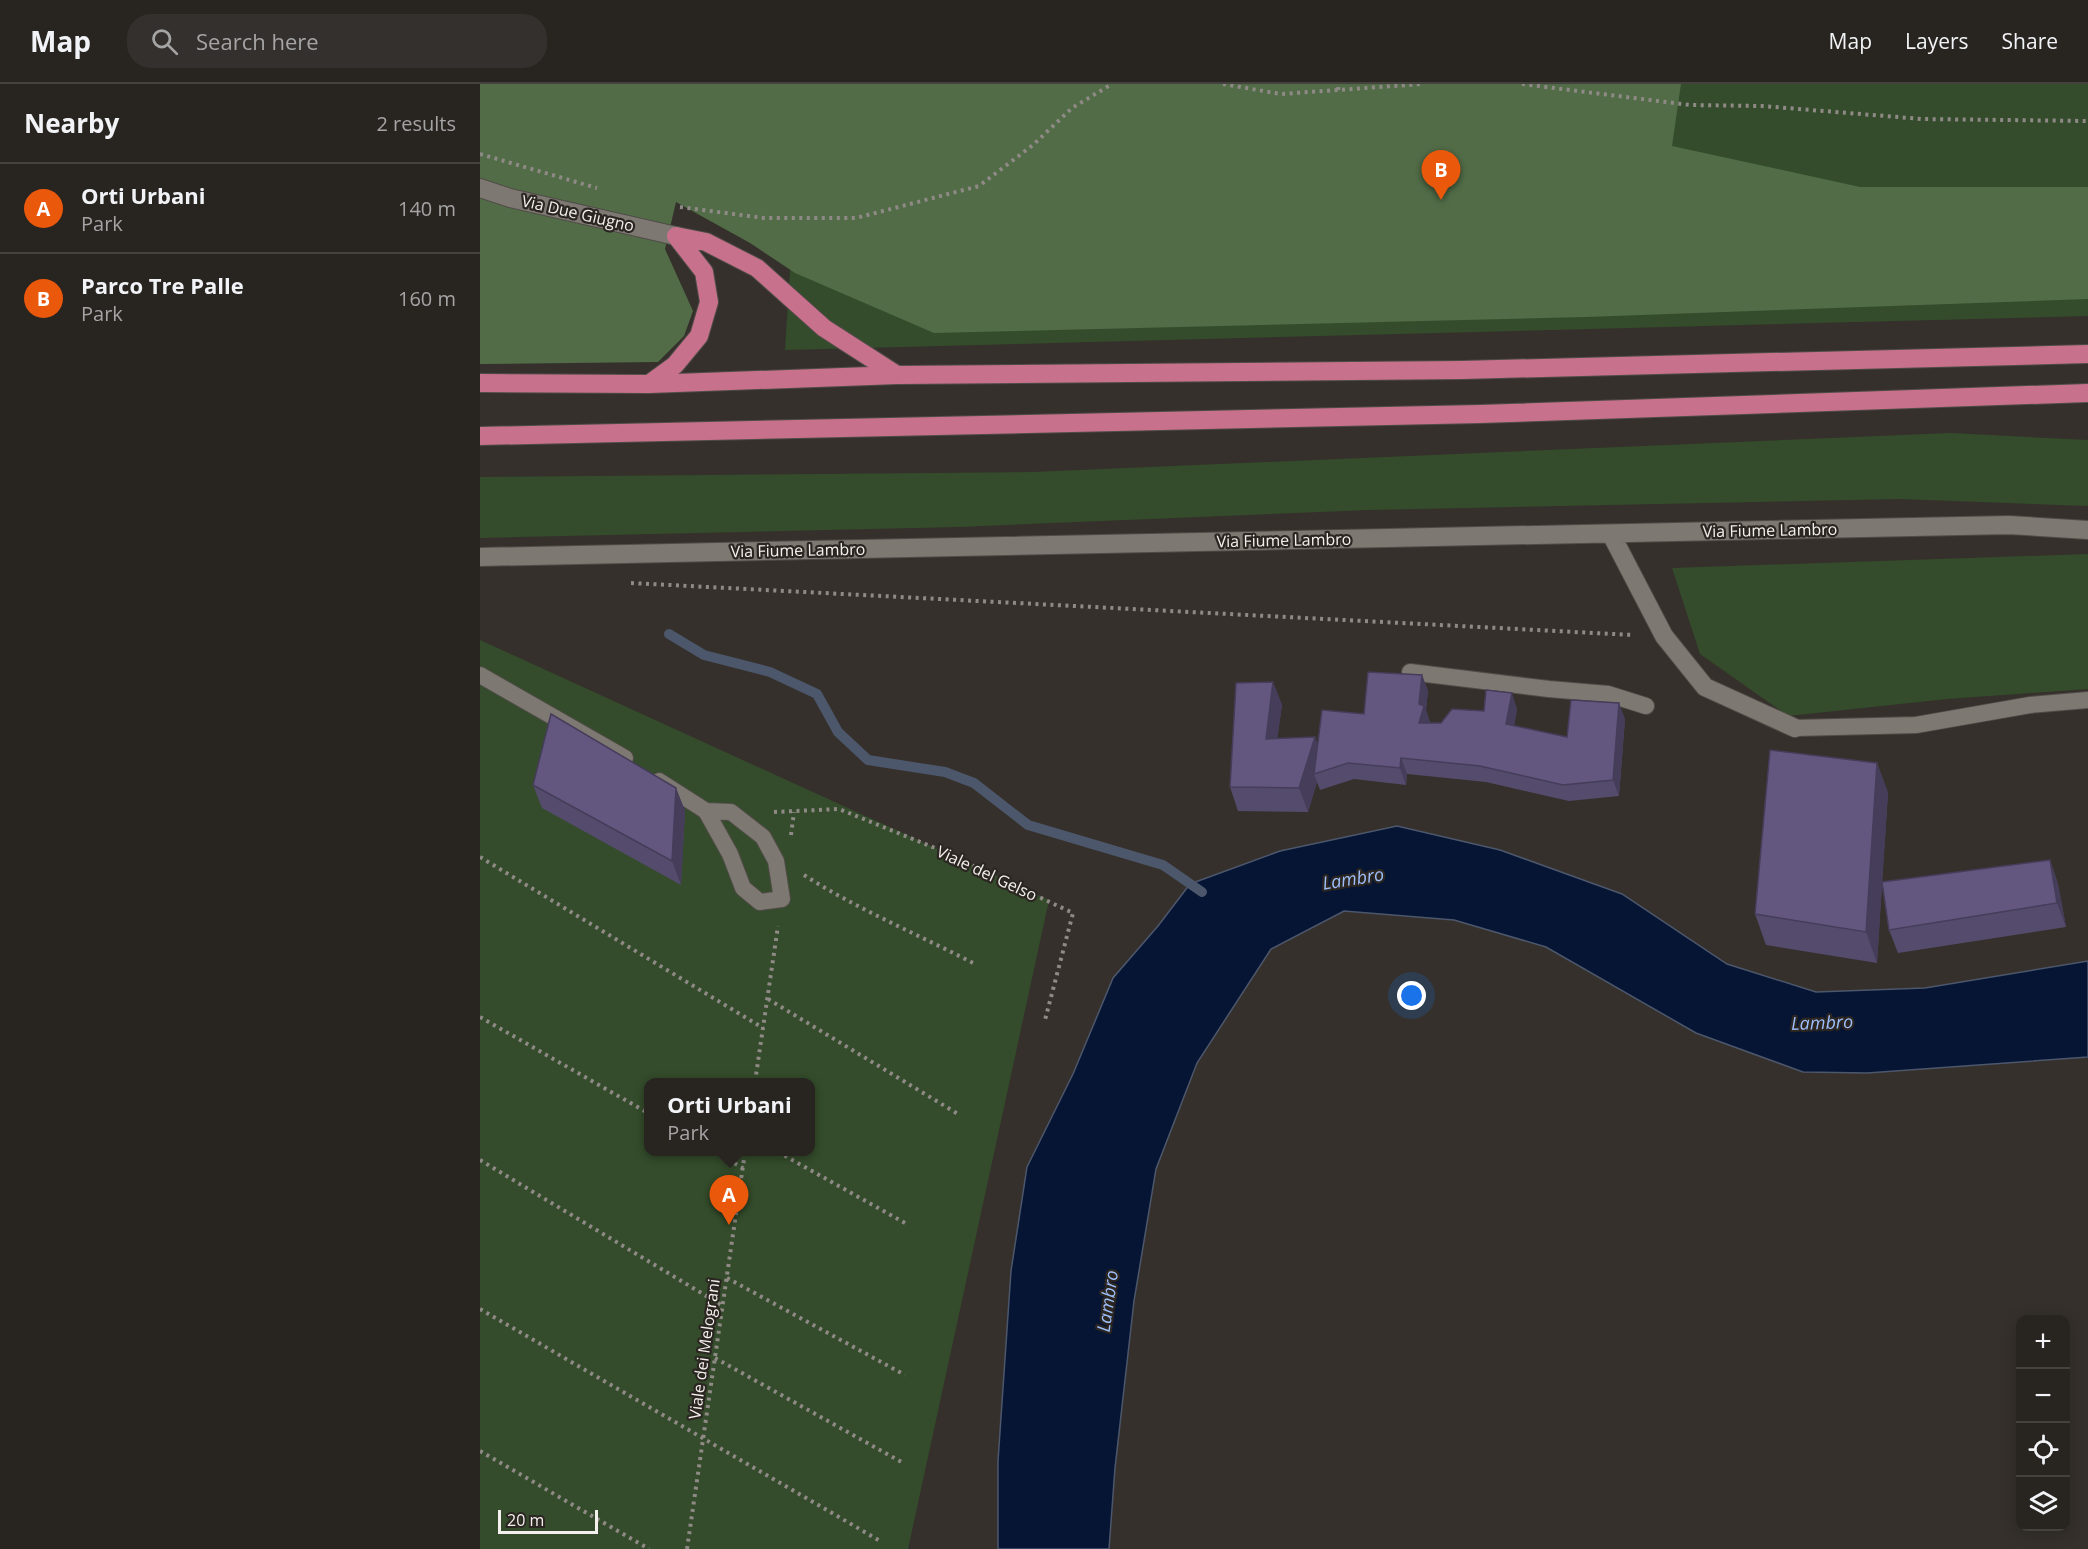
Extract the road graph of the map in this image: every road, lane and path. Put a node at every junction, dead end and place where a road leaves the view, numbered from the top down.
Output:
1 (1112, 84) edge
2 (1223, 84) edge
3 (1339, 84) edge
4 (1422, 84) edge
5 (1522, 84) edge
6 (1338, 90) junction
7 (2088, 121) edge
8 (480, 154) edge
9 (480, 188) edge
10 (601, 189) dead end
11 (669, 206) dead end
12 (676, 236) junction
13 (2088, 354) edge
14 (897, 375) junction
15 (480, 383) edge
16 (649, 384) junction
17 (2088, 393) edge
18 (480, 436) edge
19 (2088, 530) edge
20 (1611, 534) junction
21 (480, 557) edge
22 (624, 582) dead end
23 (1664, 636) junction
24 (1410, 672) edge
25 (480, 675) edge
26 (2088, 700) edge
27 (1646, 706) dead end
28 (1795, 728) joint
29 (706, 811) junction
30 (790, 843) dead end
31 (480, 857) edge
32 (796, 870) dead end
33 (782, 899) junction
34 (974, 963) dead end
35 (768, 999) junction
36 (480, 1017) edge
37 (1045, 1020) dead end
38 (763, 1028) junction
39 (756, 1078) edge
40 (644, 1111) edge
41 (958, 1114) dead end
42 (722, 1156) edge
43 (744, 1156) edge
44 (785, 1156) edge
45 (480, 1160) edge
46 (743, 1168) junction
47 (905, 1223) dead end
48 (727, 1278) junction
49 (723, 1306) junction
50 (480, 1309) edge
51 (715, 1358) junction
52 (906, 1375) dead end
53 (704, 1438) junction
54 (480, 1451) edge
55 (905, 1464) dead end
56 (882, 1542) dead end
57 (649, 1549) edge
58 (687, 1549) edge

1 - 11 path
2 - 6 path
3 - 6 path
4 - 6 path
5 - 7 path
8 - 10 path
9 - 12 street, Via Due Giugno
12 - 14 main road
12 - 16 main road
13 - 14 main road
14 - 16 main road
15 - 16 main road
17 - 18 main road
19 - 20 street, Via Fiume Lambro
20 - 21 street, Via Fiume Lambro
20 - 23 street
22 - 23 path
23 - 28 street
24 - 27 lane
25 - 29 lane
26 - 28 lane
29 - 33 lane
29 - 33 lane
30 - 37 path, Viale del Gelso
31 - 38 path
32 - 34 path
33 - 35 path
35 - 38 path
35 - 41 path
36 - 40 path
38 - 39 path
42 - 46 path
43 - 46 path, Viale dei Melograni
44 - 47 path
45 - 49 path
46 - 48 path, Viale dei Melograni
48 - 49 path, Viale dei Melograni
48 - 52 path
49 - 51 path, Viale dei Melograni
50 - 53 path
51 - 53 path, Viale dei Melograni
51 - 55 path
53 - 56 path
53 - 58 path, Viale dei Melograni
54 - 57 path

